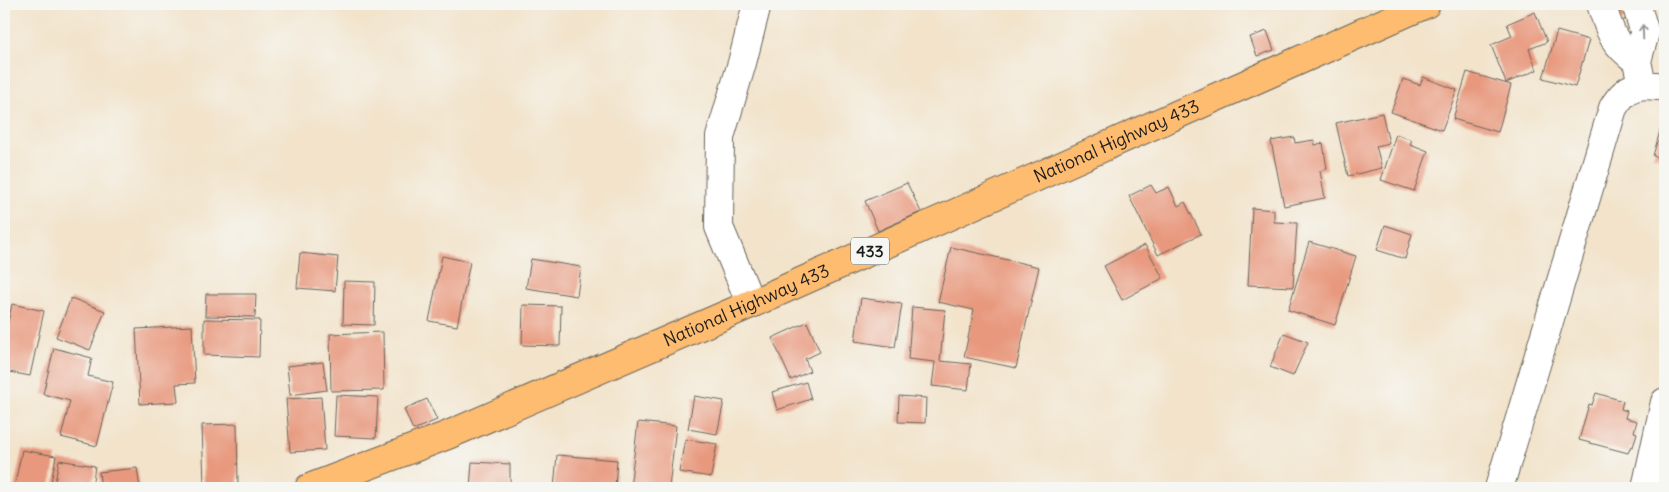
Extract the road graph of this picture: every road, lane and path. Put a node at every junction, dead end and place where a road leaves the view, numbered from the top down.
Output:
1 (757, 4) edge
2 (1426, 4) edge
3 (1601, 4) edge
4 (1636, 4) edge
5 (1648, 78) edge
6 (751, 304) junction
7 (1665, 402) edge
8 (310, 488) edge
9 (1500, 488) edge
10 (1646, 488) edge

1 - 6 street
2 - 6 main road, National Highway 433 / 433
3 - 5 street
5 -> 4 street
5 - 9 street
6 - 8 main road, National Highway 433 / 433
7 - 10 street

